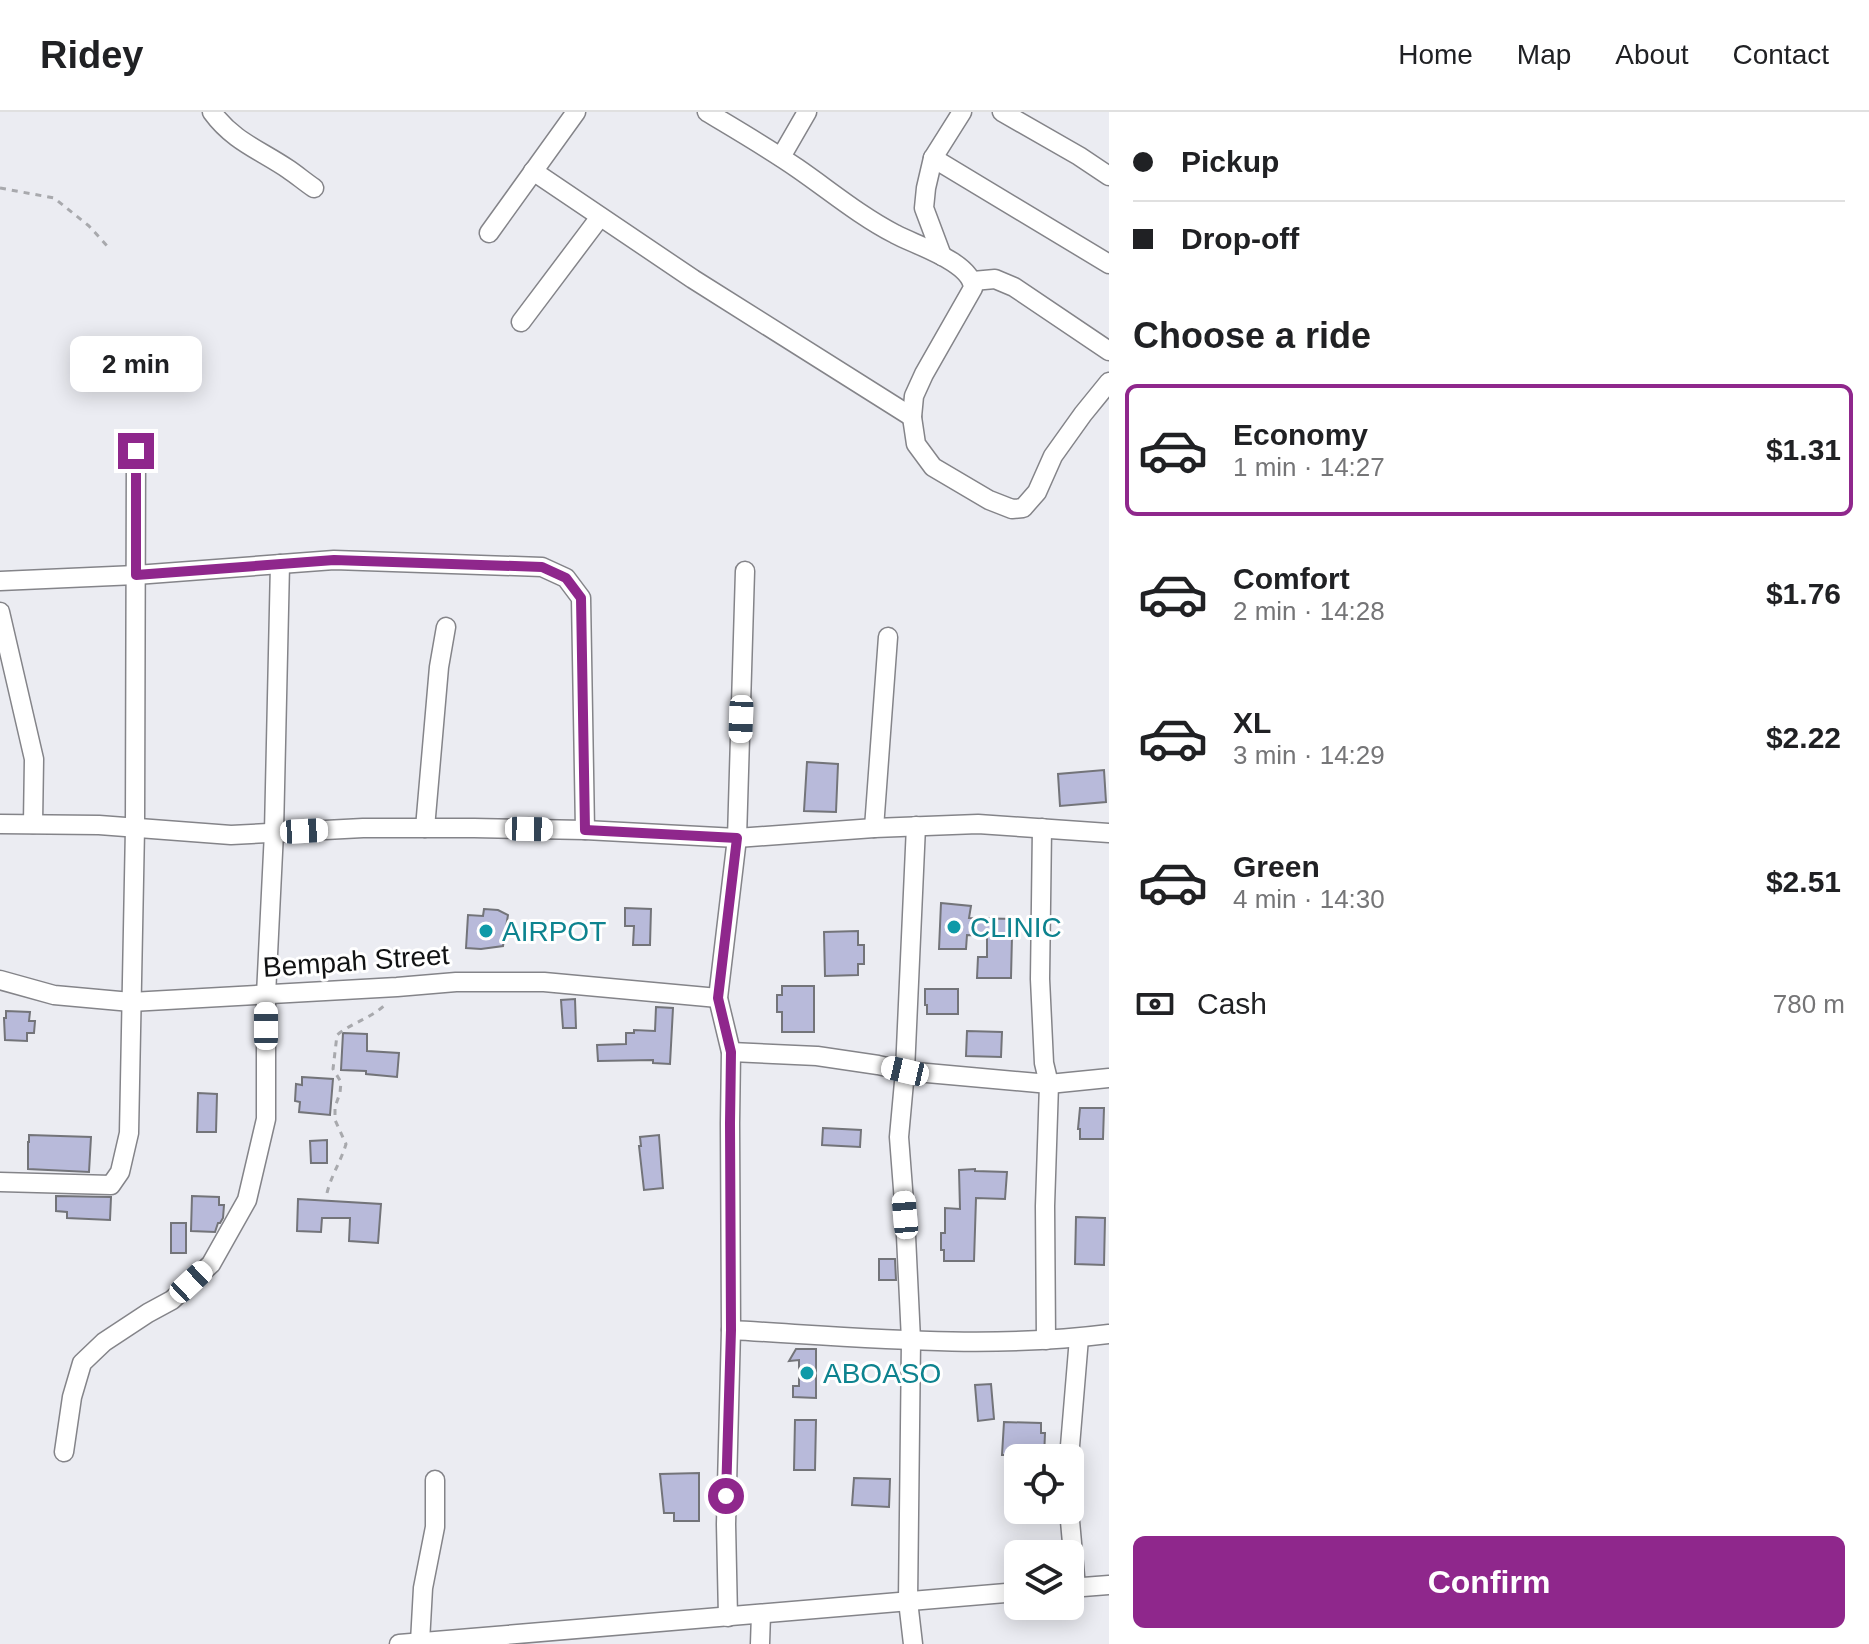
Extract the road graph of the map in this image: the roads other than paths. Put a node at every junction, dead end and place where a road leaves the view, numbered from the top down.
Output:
1 (212, 112) edge
2 (576, 112) edge
3 (707, 112) edge
4 (807, 112) edge
5 (962, 112) edge
6 (1002, 112) edge
7 (781, 157) junction
8 (933, 158) junction
9 (533, 171) junction
10 (1109, 176) edge
11 (314, 188) dead end
12 (600, 217) junction
13 (489, 233) dead end
14 (942, 256) junction
15 (1109, 264) edge
16 (973, 281) junction
17 (521, 322) dead end
18 (1109, 351) edge
19 (1109, 382) edge
20 (912, 417) junction
21 (136, 451) dead end
22 (280, 564) junction
23 (745, 571) dead end
24 (136, 575) junction
25 (0, 581) edge
26 (0, 612) edge
27 (446, 627) dead end
28 (888, 637) dead end
29 (0, 824) edge
30 (33, 824) junction
31 (916, 826) junction
32 (135, 828) junction
33 (425, 828) junction
34 (874, 828) junction
35 (1042, 828) junction
36 (585, 830) junction
37 (274, 832) junction
38 (1109, 833) edge
39 (737, 838) junction
40 (0, 980) edge
41 (266, 995) junction
42 (718, 998) junction
43 (131, 1002) junction
44 (731, 1052) junction
45 (905, 1071) junction
46 (1109, 1078) edge
47 (1049, 1084) junction
48 (0, 1182) edge
49 (731, 1330) junction
50 (1109, 1334) edge
51 (1079, 1338) junction
52 (911, 1340) junction
53 (1046, 1340) junction
54 (1070, 1444) edge
55 (64, 1452) dead end
56 (435, 1480) dead end
57 (1109, 1585) edge
58 (1084, 1587) edge
59 (1004, 1593) edge
60 (908, 1601) junction
61 (761, 1614) junction
62 (728, 1617) junction
63 (411, 1643) edge
64 (399, 1644) edge
65 (760, 1644) edge
66 (913, 1644) edge

1 - 11 street
2 - 9 street
3 - 7 street
4 - 7 street
5 - 8 street
6 - 10 street
7 - 14 street
8 - 14 street
8 - 15 street
9 - 12 street
9 - 13 street
12 - 17 street
12 - 20 street
14 - 16 street
16 - 18 street
16 - 20 street
19 - 20 street
21 - 24 street
22 - 24 street
22 - 36 street
22 - 37 street
23 - 39 street
24 - 25 street
24 - 32 street
26 - 30 street
27 - 33 street
28 - 34 street
29 - 30 street
30 - 32 street
31 - 34 street
31 - 35 street
31 - 45 street
32 - 37 street
32 - 43 street
33 - 36 street
33 - 37 street
34 - 39 street
35 - 38 street
35 - 47 street
36 - 39 street
37 - 41 street
39 - 42 street
40 - 43 street, Bempah Street
41 - 42 street, Bempah Street
41 - 43 street, Bempah Street
41 - 55 street
42 - 44 street
43 - 48 street
44 - 45 street
44 - 49 street
45 - 47 street
45 - 52 street
46 - 47 street
47 - 53 street
49 - 52 street
49 - 62 street
50 - 51 street
51 - 53 street
51 - 54 street
52 - 53 street
52 - 60 street
56 - 63 street
57 - 58 street
59 - 60 street
60 - 61 street
60 - 66 street
61 - 62 street
61 - 65 street
62 - 63 street
63 - 64 street

